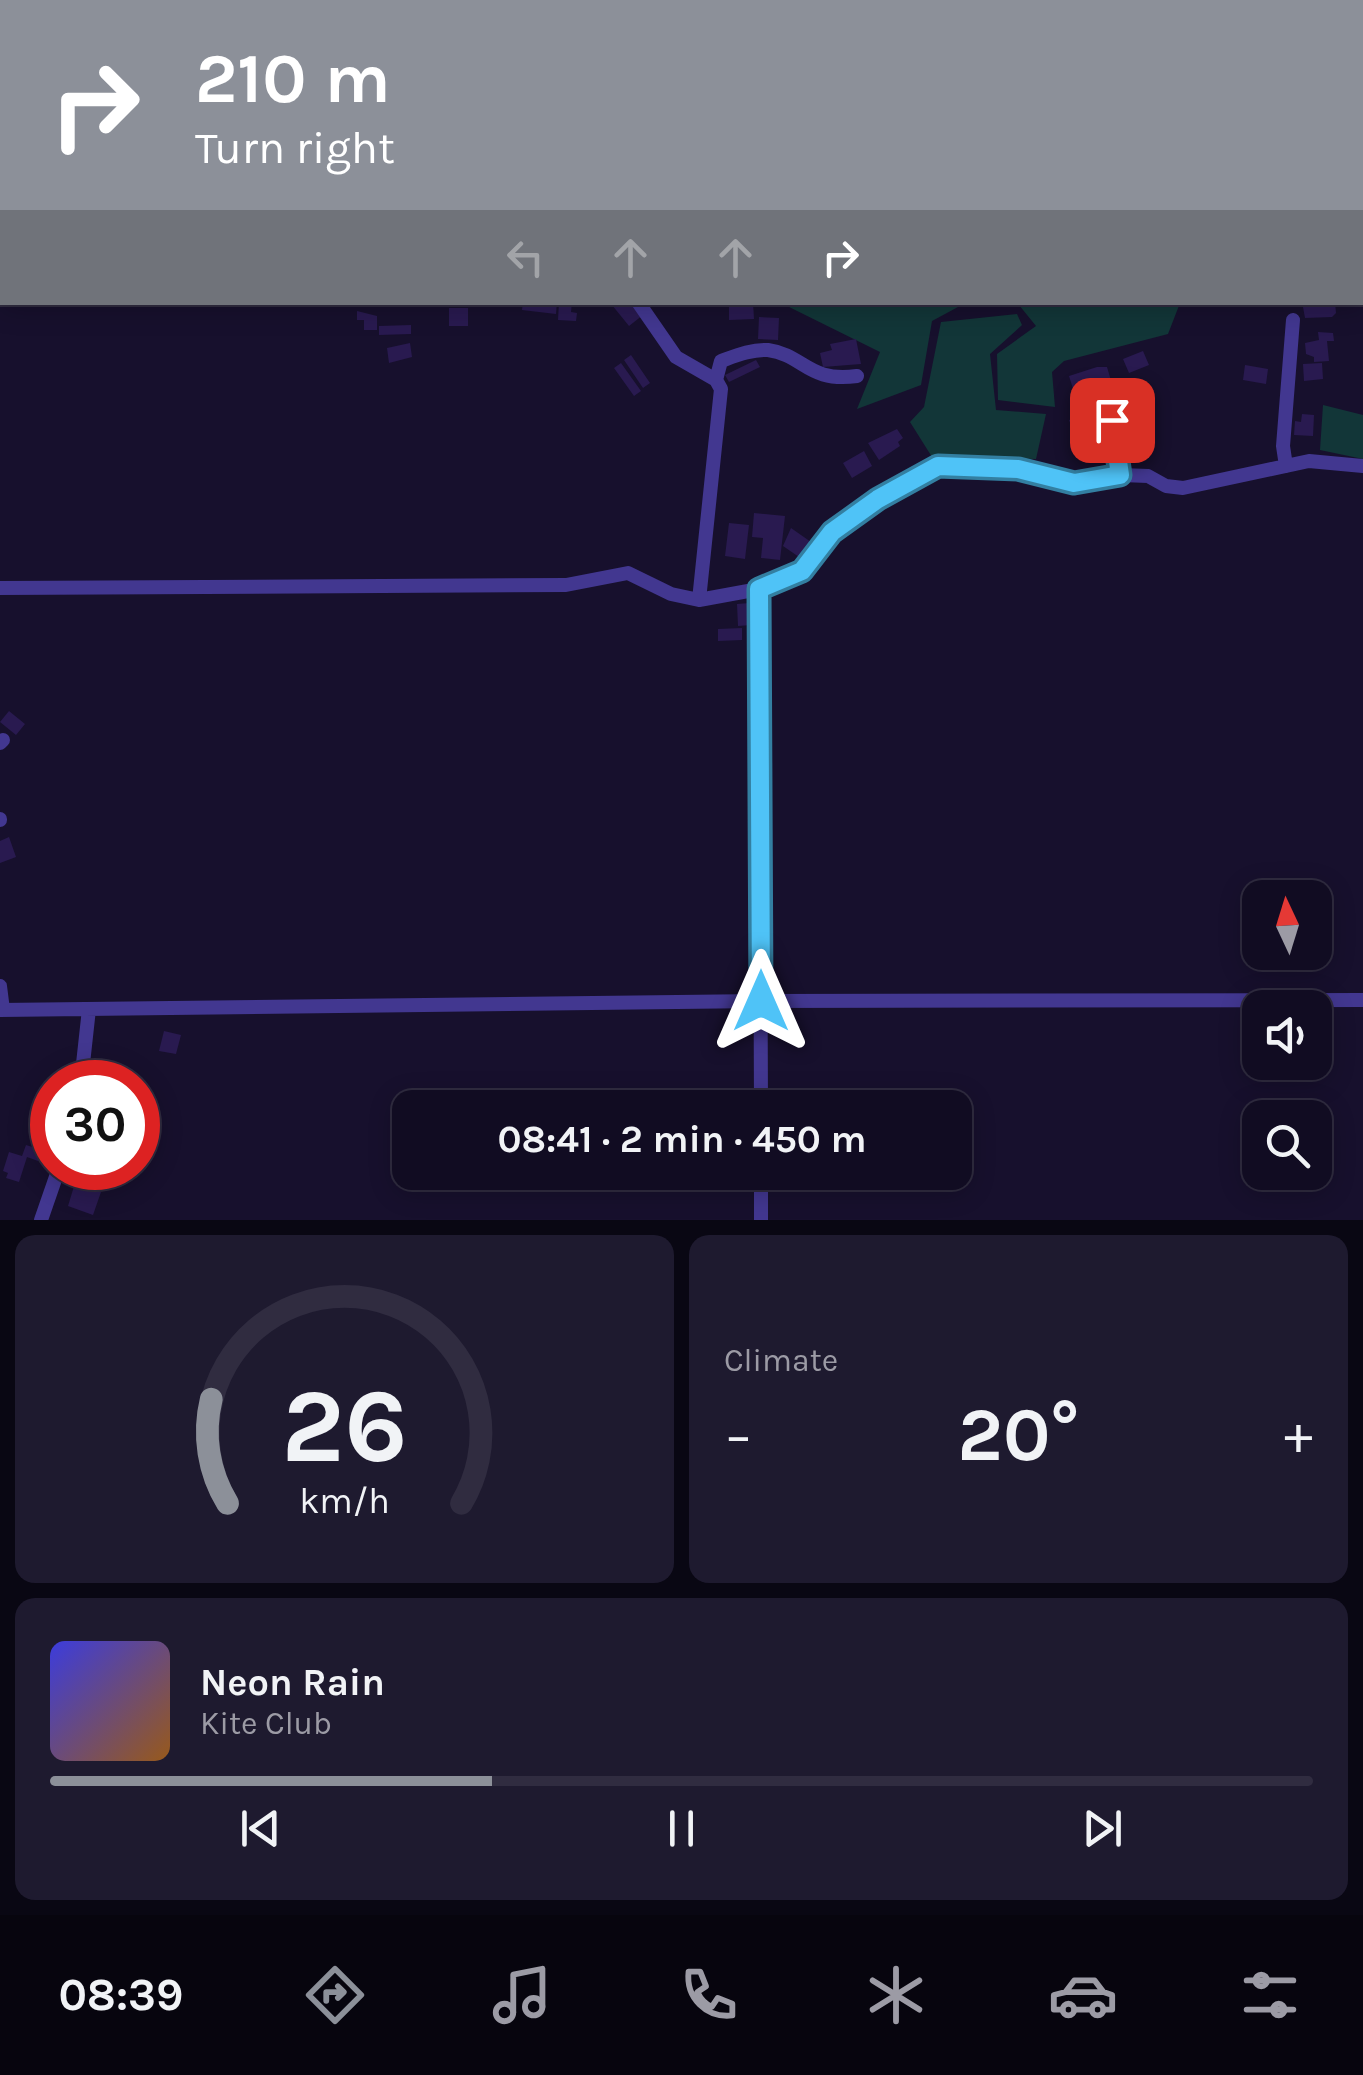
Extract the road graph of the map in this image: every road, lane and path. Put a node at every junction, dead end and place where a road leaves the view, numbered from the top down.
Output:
1 (640, 305) edge
2 (1293, 320) dead end
3 (858, 376) dead end
4 (716, 380) junction
5 (1106, 407) dead end
6 (1286, 466) junction
7 (1363, 466) edge
8 (1120, 475) junction
9 (0, 588) edge
10 (759, 589) junction
11 (698, 600) junction
12 (0, 986) edge
13 (1363, 1000) edge
14 (761, 1001) junction
15 (89, 1009) junction
16 (2, 1010) edge
17 (83, 1060) edge
18 (761, 1090) edge
19 (52, 1190) edge
20 (761, 1190) edge
21 (41, 1220) edge
22 (760, 1220) edge

1 - 4 street
2 - 6 street
3 - 4 street
4 - 11 street
5 - 8 street
6 - 7 street
6 - 8 street
8 - 10 street
9 - 11 street
10 - 11 street
10 - 14 street
12 - 16 street
13 - 14 street
14 - 15 street
14 - 18 street
15 - 16 street
15 - 17 street
19 - 21 street
20 - 22 street

